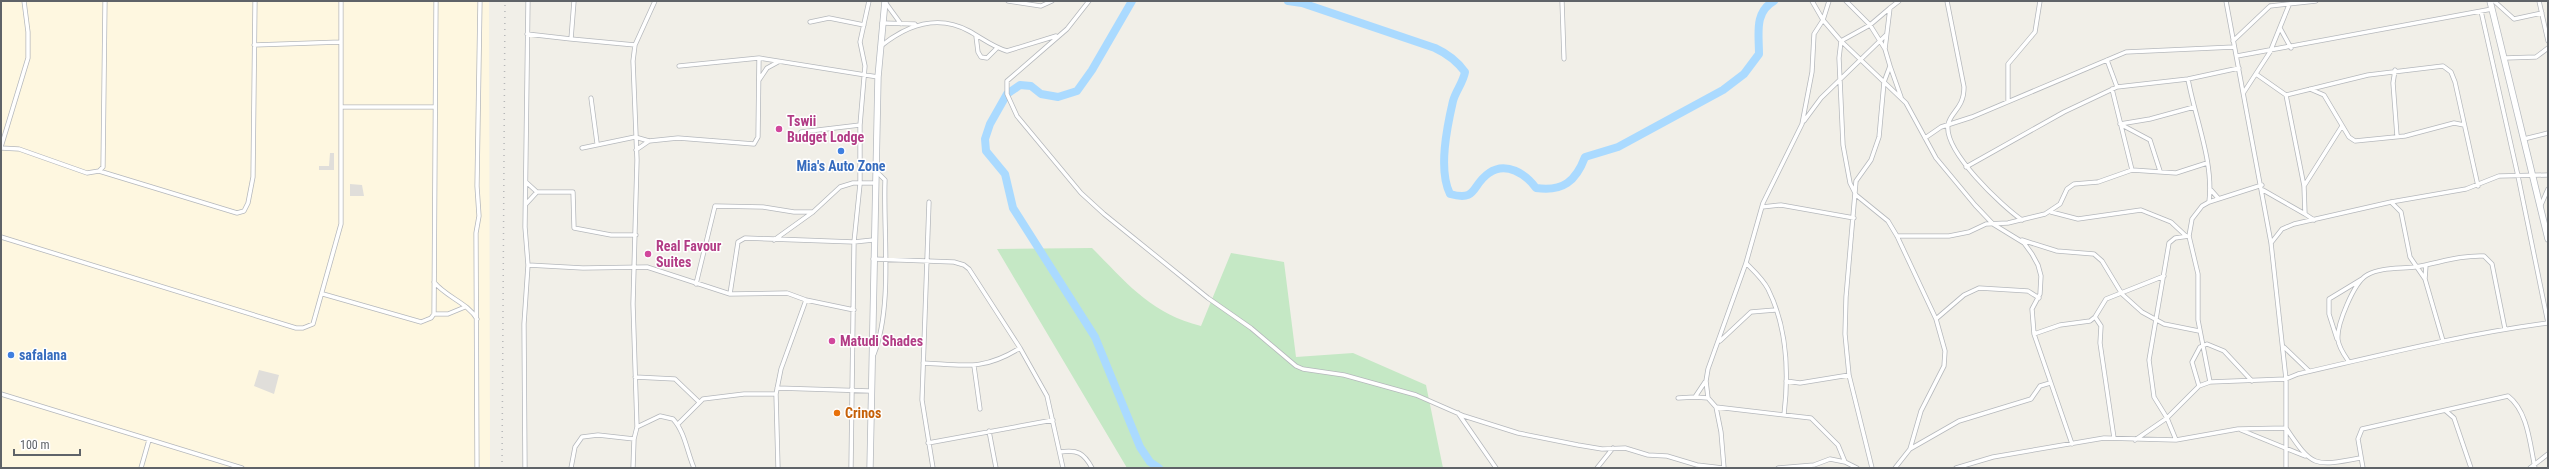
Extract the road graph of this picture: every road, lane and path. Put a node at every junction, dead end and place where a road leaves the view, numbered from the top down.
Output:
1 (24, 1) edge
2 (105, 1) edge
3 (255, 1) edge
4 (342, 1) edge
5 (436, 1) edge
6 (480, 1) edge
7 (528, 1) edge
8 (574, 1) edge
9 (655, 1) edge
10 (869, 1) edge
11 (885, 1) edge
12 (1008, 1) edge
13 (1052, 1) edge
14 (1089, 1) edge
15 (1562, 1) edge
16 (1812, 1) edge
17 (1829, 1) edge
18 (1846, 1) edge
19 (1899, 1) edge
20 (1947, 1) edge
21 (2040, 1) edge
22 (2226, 1) edge
23 (2268, 1) edge
24 (2316, 1) edge
25 (2490, 1) edge
26 (2494, 1) edge
27 (2539, 1) edge
28 (2289, 5) junction
29 (2270, 6) junction
30 (1890, 8) junction
31 (2492, 9) junction
32 (2481, 11) junction
33 (2542, 13) junction
34 (1823, 20) junction
35 (810, 22) dead end
36 (882, 23) junction
37 (901, 24) junction
38 (918, 24) junction
39 (1870, 24) junction
40 (864, 25) junction
41 (2280, 28) junction
42 (1888, 33) junction
43 (527, 34) junction
44 (976, 36) junction
45 (1059, 36) junction
46 (571, 39) junction
47 (1841, 41) junction
48 (1881, 41) junction
49 (2233, 41) junction
50 (2548, 41) edge
51 (341, 42) junction
52 (254, 45) junction
53 (635, 45) junction
54 (880, 46) junction
55 (2234, 47) junction
56 (997, 48) junction
57 (2290, 48) junction
58 (2548, 48) edge
59 (1885, 49) junction
60 (2270, 52) junction
61 (2237, 56) junction
62 (759, 58) junction
63 (2505, 58) junction
64 (1564, 59) dead end
65 (1862, 60) junction
66 (2106, 60) junction
67 (781, 61) junction
68 (679, 66) dead end
69 (1890, 66) junction
70 (2239, 68) junction
71 (2395, 70) junction
72 (2256, 74) junction
73 (864, 76) junction
74 (878, 77) junction
75 (2188, 79) junction
76 (1840, 80) junction
77 (758, 81) junction
78 (1884, 82) junction
79 (2117, 87) junction
80 (2310, 89) junction
81 (2112, 90) junction
82 (2244, 92) junction
83 (2286, 94) junction
84 (591, 98) dead end
85 (1902, 98) junction
86 (2008, 101) junction
87 (342, 107) junction
88 (436, 107) junction
89 (2194, 107) junction
90 (1802, 124) junction
91 (2120, 124) junction
92 (860, 125) junction
93 (1948, 125) junction
94 (2464, 125) junction
95 (2342, 126) junction
96 (801, 132) dead end
97 (2548, 133) edge
98 (635, 136) junction
99 (2398, 136) junction
100 (1925, 138) junction
101 (2524, 139) junction
102 (650, 141) junction
103 (597, 143) junction
104 (1, 147) edge
105 (582, 148) dead end
106 (636, 150) junction
107 (2207, 163) junction
108 (1966, 167) junction
109 (875, 170) junction
110 (2132, 170) junction
111 (99, 171) junction
112 (2160, 171) junction
113 (2533, 174) junction
114 (2548, 175) edge
115 (2518, 176) junction
116 (526, 182) junction
117 (875, 183) junction
118 (860, 184) junction
119 (2262, 185) junction
120 (2304, 186) junction
121 (2478, 186) junction
122 (2548, 189) edge
123 (2211, 190) junction
124 (2263, 190) junction
125 (537, 192) junction
126 (1856, 195) junction
127 (2218, 198) junction
128 (929, 202) dead end
129 (2209, 202) junction
130 (2391, 202) junction
131 (2540, 204) junction
132 (526, 205) junction
133 (1762, 207) junction
134 (813, 212) junction
135 (2050, 212) junction
136 (2305, 214) junction
137 (1854, 218) junction
138 (2022, 220) junction
139 (2314, 220) junction
140 (1993, 224) junction
141 (636, 235) junction
142 (1897, 236) junction
143 (2188, 236) junction
144 (1, 237) edge
145 (2020, 239) junction
146 (2548, 239) edge
147 (773, 240) junction
148 (873, 240) junction
149 (854, 242) junction
150 (2271, 243) junction
151 (873, 259) junction
152 (885, 259) junction
153 (928, 261) junction
154 (1746, 263) junction
155 (528, 265) junction
156 (2426, 265) junction
157 (635, 266) junction
158 (2415, 267) junction
159 (2164, 276) junction
160 (2362, 278) junction
161 (2425, 278) junction
162 (434, 282) junction
163 (696, 284) junction
164 (323, 294) junction
165 (730, 294) junction
166 (2122, 294) junction
167 (2039, 298) junction
168 (806, 300) junction
169 (465, 307) junction
170 (854, 310) junction
171 (1775, 310) junction
172 (434, 314) junction
173 (2095, 317) junction
174 (1936, 319) junction
175 (477, 320) junction
176 (2157, 321) junction
177 (2548, 323) edge
178 (2505, 329) junction
179 (2199, 331) junction
180 (2034, 334) junction
181 (1719, 341) junction
182 (2442, 341) junction
183 (2338, 342) junction
184 (2203, 344) junction
185 (2283, 346) junction
186 (1020, 348) junction
187 (2349, 362) junction
188 (870, 363) junction
189 (923, 363) junction
190 (974, 366) junction
191 (2309, 372) junction
192 (1849, 375) junction
193 (635, 376) junction
194 (2286, 379) junction
195 (1706, 381) junction
196 (1786, 381) junction
197 (2252, 381) junction
198 (2210, 382) junction
199 (2050, 383) junction
200 (2199, 386) junction
201 (777, 388) junction
202 (852, 391) junction
203 (870, 391) junction
204 (1, 394) edge
205 (776, 394) junction
206 (1695, 397) junction
207 (1678, 398) dead end
208 (1708, 398) junction
209 (698, 401) junction
210 (1716, 408) junction
211 (980, 409) dead end
212 (2446, 411) junction
213 (1458, 413) junction
214 (1784, 415) junction
215 (2167, 418) junction
216 (1053, 420) junction
217 (678, 424) junction
218 (637, 427) junction
219 (2286, 428) junction
220 (2238, 429) junction
221 (989, 431) junction
222 (634, 438) junction
223 (2114, 438) junction
224 (149, 440) junction
225 (2135, 440) junction
226 (2176, 440) junction
227 (928, 443) junction
228 (2072, 444) junction
229 (1613, 448) junction
230 (1910, 449) junction
231 (2286, 450) junction
232 (1060, 452) junction
233 (2548, 454) edge
234 (2305, 456) junction
235 (2360, 458) junction
236 (1845, 462) junction
237 (2535, 466) edge
238 (141, 468) edge
239 (239, 468) edge
240 (477, 468) edge
241 (525, 468) edge
242 (571, 468) edge
243 (633, 468) edge
244 (694, 468) edge
245 (778, 468) edge
246 (851, 468) edge
247 (870, 468) edge
248 (933, 468) edge
249 (996, 468) edge
250 (1063, 468) edge
251 (1092, 468) edge
252 (1496, 468) edge
253 (1597, 468) edge
254 (1724, 468) edge
255 (1778, 468) edge
256 (1857, 468) edge
257 (1872, 468) edge
258 (1895, 468) edge
259 (1956, 468) edge
260 (2286, 468) edge
261 (2363, 468) edge
262 (2470, 468) edge
263 (2530, 468) edge

1 - 104 street
2 - 111 street
3 - 52 street
4 - 51 street
5 - 88 street
6 - 175 street
7 - 43 street
8 - 46 street
9 - 53 street
10 - 40 street
11 - 36 street
11 - 37 street
12 - 13 street
14 - 45 street
15 - 64 street
16 - 34 street
17 - 34 street
18 - 39 street
19 - 30 street
20 - 93 street
21 - 86 street
22 - 49 street
23 - 29 street
24 - 28 street
25 - 31 street
26 - 33 street
27 - 33 street
28 - 29 street
28 - 41 street
29 - 49 street
30 - 39 street
30 - 42 street
31 - 32 street
31 - 63 street
32 - 57 street
32 - 115 street
33 - 50 street
34 - 47 street
34 - 90 street
35 - 40 street
36 - 37 street
36 - 54 street
37 - 38 street
38 - 44 street
38 - 54 street
39 - 47 street
39 - 48 street
40 - 73 street
41 - 57 street
41 - 60 street
42 - 48 street
42 - 59 street
43 - 46 street
43 - 116 street
44 - 56 street
44 - 56 street
45 - 56 street
45 - 213 street
46 - 53 street
47 - 65 street
47 - 76 street
48 - 59 street
48 - 65 street
49 - 55 street
51 - 52 street
51 - 87 street
52 - 111 street
53 - 98 street
54 - 74 street
55 - 61 street
55 - 66 street
57 - 60 street
58 - 63 street
59 - 69 street
60 - 61 street
60 - 72 street
61 - 70 street
62 - 67 street
62 - 68 street
62 - 77 street
63 - 101 street
65 - 76 street
65 - 78 street
66 - 79 street
66 - 86 street
67 - 73 street
67 - 77 street
69 - 78 street
69 - 85 street
70 - 75 street
70 - 82 street
71 - 80 street
71 - 94 street
71 - 99 street
72 - 82 street
72 - 83 street
73 - 74 street
73 - 92 street
74 - 109 street
75 - 79 street
75 - 89 street
76 - 90 street
76 - 126 street
77 - 102 street
78 - 85 street
78 - 126 street
79 - 81 street
80 - 83 street
80 - 95 street
81 - 91 street
81 - 108 street
82 - 119 street
83 - 120 street
84 - 103 street
85 - 100 street
86 - 93 street
87 - 88 street
87 - 164 street
88 - 162 street
89 - 91 street
89 - 107 street
90 - 133 street
91 - 110 street
91 - 112 street
92 - 96 street
92 - 118 street
93 - 100 street
93 - 108 street
94 - 99 street
94 - 121 street
95 - 99 street
95 - 120 street
97 - 101 street
98 - 102 street
98 - 103 street
98 - 106 street
100 - 140 street
101 - 113 street
102 - 106 street
103 - 105 street
104 - 111 street
106 - 141 street
107 - 112 street
107 - 123 street
108 - 138 street
109 - 117 street
109 - 152 street
110 - 112 street
110 - 135 street
113 - 114 street
113 - 115 street
113 - 131 street
115 - 121 street
115 - 177 street
116 - 125 street
116 - 132 street
117 - 118 street
117 - 148 street
118 - 134 street
118 - 149 street
119 - 124 street
119 - 127 street
120 - 136 street
121 - 130 street
122 - 131 street
123 - 127 street
123 - 129 street
124 - 136 street
124 - 150 street
125 - 132 street
125 - 141 street
126 - 137 street
126 - 142 street
127 - 129 street
128 - 153 street
129 - 143 street
130 - 139 street
130 - 158 street
131 - 146 street
132 - 155 street
133 - 137 street
133 - 154 street
134 - 147 street
134 - 163 street
135 - 138 street
135 - 143 street
136 - 139 street
137 - 192 street
138 - 140 street
139 - 150 street
140 - 142 street
140 - 145 street
141 - 157 street
142 - 174 street
143 - 159 street
143 - 179 street
144 - 164 street
145 - 166 street
145 - 167 street
147 - 149 street
147 - 165 street
148 - 149 street
148 - 151 street
149 - 170 street
150 - 185 street
151 - 152 street
151 - 188 street
152 - 153 street
152 - 188 street
153 - 186 street
153 - 189 street
154 - 171 street
154 - 181 street
155 - 157 street
155 - 241 street
156 - 158 street
156 - 161 street
156 - 178 street
157 - 163 street
157 - 193 street
158 - 160 street
158 - 161 street
159 - 166 street
159 - 176 street
160 - 183 street
160 - 183 street
161 - 182 street
162 - 169 street
162 - 172 street
163 - 165 street
164 - 172 street
165 - 168 street
166 - 173 street
166 - 176 street
167 - 174 street
167 - 180 street
168 - 170 street
168 - 201 street
169 - 172 street
169 - 175 street
170 - 202 street
171 - 181 street
171 - 196 street
173 - 180 street
173 - 223 street
174 - 230 street
175 - 240 street
176 - 179 street
176 - 215 street
177 - 178 street
178 - 182 street
179 - 184 street
180 - 199 street
181 - 195 street
182 - 187 street
183 - 187 street
184 - 197 street
184 - 198 street
184 - 200 street
185 - 191 street
185 - 194 street
186 - 190 street
186 - 216 street
187 - 191 street
188 - 203 street
189 - 190 street
189 - 227 street
190 - 211 street
191 - 194 street
192 - 196 street
192 - 257 street
193 - 209 street
193 - 218 street
194 - 197 street
194 - 219 street
195 - 206 street
195 - 208 street
196 - 214 street
197 - 198 street
198 - 200 street
199 - 228 street
199 - 230 street
200 - 215 street
201 - 202 street
201 - 205 street
202 - 203 street
202 - 246 street
203 - 247 street
204 - 224 street
205 - 209 street
205 - 245 street
206 - 207 street
206 - 208 street
208 - 210 street
209 - 217 street
210 - 214 street
210 - 254 street
212 - 235 street
212 - 237 street
212 - 262 street
213 - 229 street
213 - 252 street
214 - 236 street
215 - 225 street
215 - 226 street
216 - 221 street
216 - 232 street
217 - 218 street
217 - 244 street
218 - 222 street
219 - 220 street
219 - 231 street
219 - 234 street
220 - 226 street
220 - 231 street
221 - 227 street
221 - 249 street
222 - 242 street
222 - 243 street
223 - 225 street
223 - 228 street
224 - 238 street
224 - 239 street
225 - 226 street
227 - 248 street
228 - 259 street
229 - 253 street
229 - 254 street
230 - 258 street
231 - 234 street
231 - 260 street
232 - 250 street
232 - 251 street
233 - 237 street
234 - 235 street
235 - 261 street
236 - 255 street
236 - 256 street
237 - 263 street

